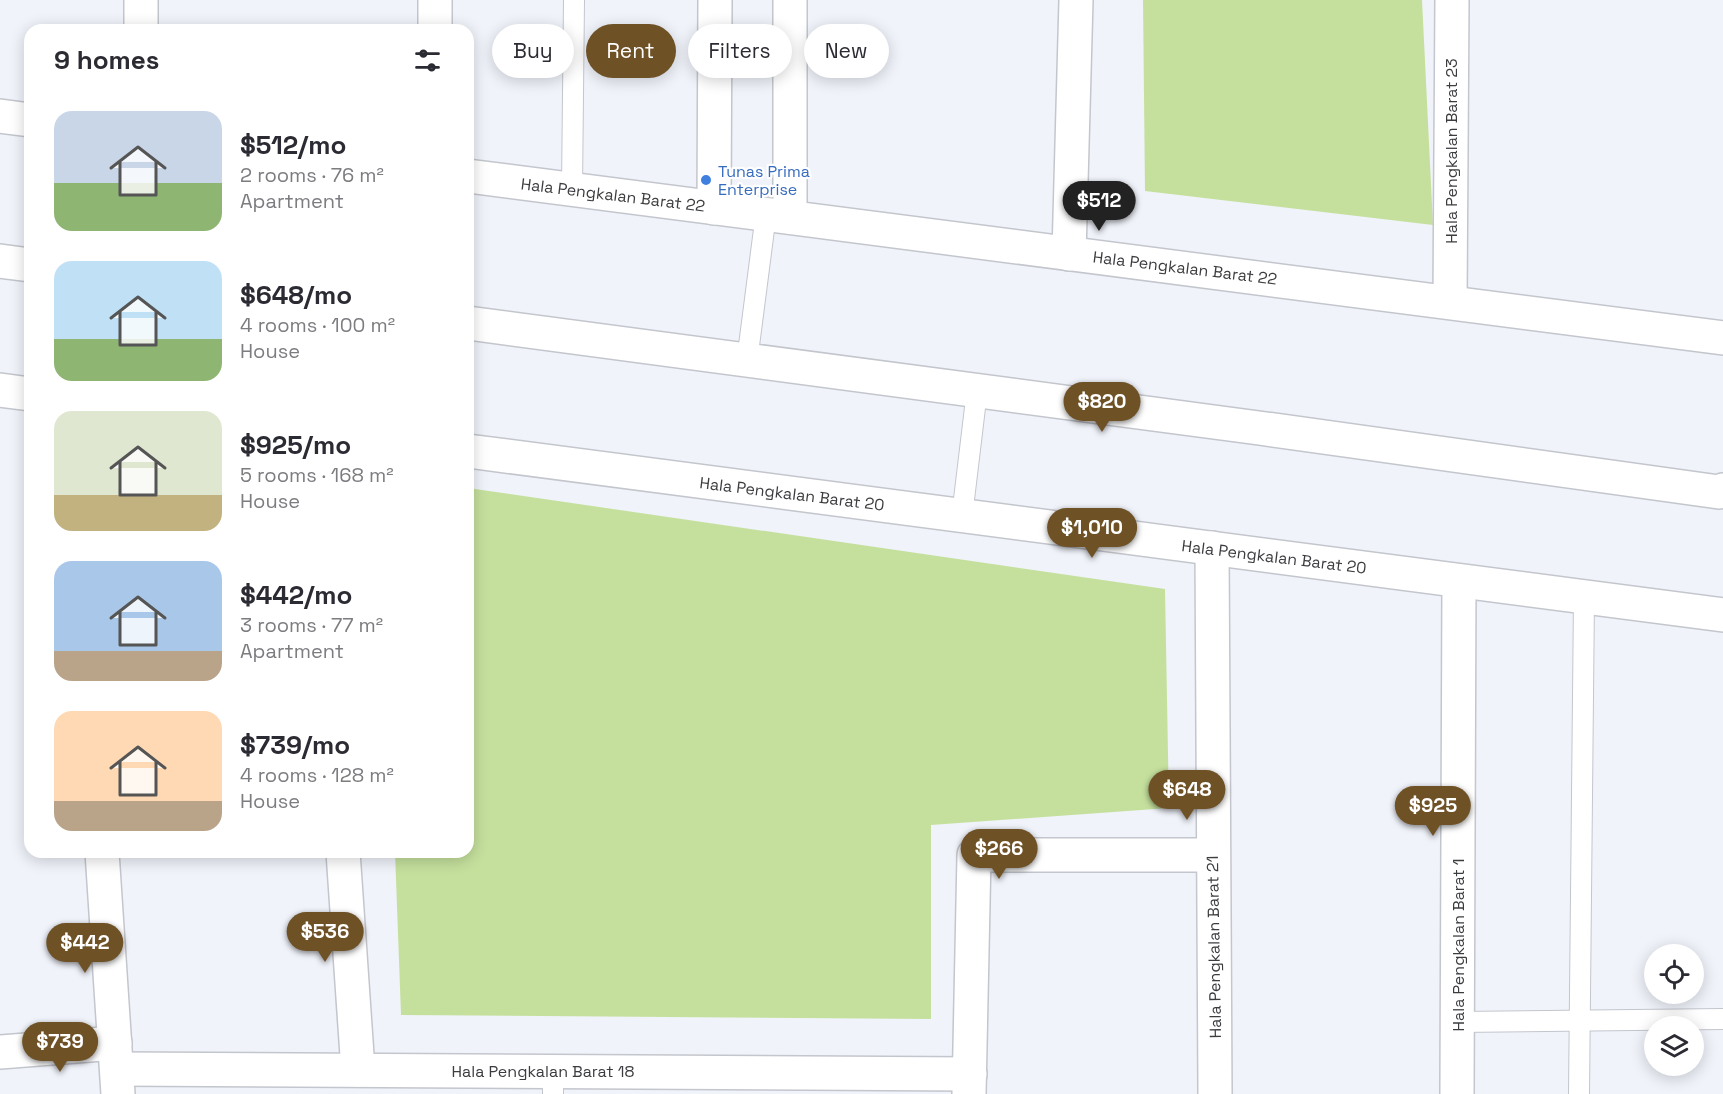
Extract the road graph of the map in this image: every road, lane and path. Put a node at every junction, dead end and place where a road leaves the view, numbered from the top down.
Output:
1 (141, 0) edge
2 (435, 0) edge
3 (574, 0) edge
4 (715, 0) edge
5 (790, 0) edge
6 (1076, 0) edge
7 (1452, 0) edge
8 (141, 24) edge
9 (435, 24) edge
10 (0, 116) edge
11 (24, 119) edge
12 (474, 177) edge
13 (572, 189) junction
14 (714, 208) junction
15 (778, 216) junction
16 (1070, 254) junction
17 (0, 261) edge
18 (24, 264) edge
19 (1450, 303) junction
20 (474, 324) edge
21 (1723, 338) edge
22 (747, 361) junction
23 (0, 390) edge
24 (977, 391) junction
25 (24, 393) edge
26 (474, 453) edge
27 (1723, 490) edge
28 (963, 516) junction
29 (1212, 548) junction
30 (1459, 581) junction
31 (1584, 597) junction
32 (1723, 615) edge
33 (1213, 855) junction
34 (102, 858) edge
35 (344, 858) edge
36 (1723, 1019) edge
37 (1579, 1021) junction
38 (1458, 1022) junction
39 (0, 1052) edge
40 (116, 1069) edge
41 (358, 1070) junction
42 (553, 1083) edge
43 (970, 1084) edge
44 (1215, 1094) edge
45 (1458, 1094) edge
46 (1579, 1094) edge

1 - 8 street
2 - 9 street
3 - 13 lane
4 - 14 street
5 - 15 street
6 - 16 street
7 - 19 street, Hala Pengkalan Barat 23
10 - 11 street
12 - 13 street, Hala Pengkalan Barat 22
13 - 14 street, Hala Pengkalan Barat 22
14 - 15 street, Hala Pengkalan Barat 22
15 - 16 street, Hala Pengkalan Barat 22
15 - 22 lane
16 - 19 street, Hala Pengkalan Barat 22
17 - 18 street
19 - 21 street, Hala Pengkalan Barat 22
20 - 22 street
22 - 24 street
23 - 25 street
24 - 27 street
24 - 28 lane
26 - 28 street, Hala Pengkalan Barat 20
28 - 29 street, Hala Pengkalan Barat 20
29 - 30 street, Hala Pengkalan Barat 20
29 - 33 street, Hala Pengkalan Barat 21
30 - 31 street, Hala Pengkalan Barat 20
30 - 38 street, Hala Pengkalan Barat 1
31 - 32 street, Hala Pengkalan Barat 20
31 - 37 lane
33 - 43 street
33 - 44 street, Hala Pengkalan Barat 21
34 - 40 street
35 - 41 street
36 - 37 lane
37 - 38 lane
37 - 46 lane
38 - 45 street, Hala Pengkalan Barat 1
39 - 40 street, Hala Pengkalan Barat 18
40 - 41 street, Hala Pengkalan Barat 18
41 - 42 street, Hala Pengkalan Barat 18
42 - 43 street, Hala Pengkalan Barat 18

